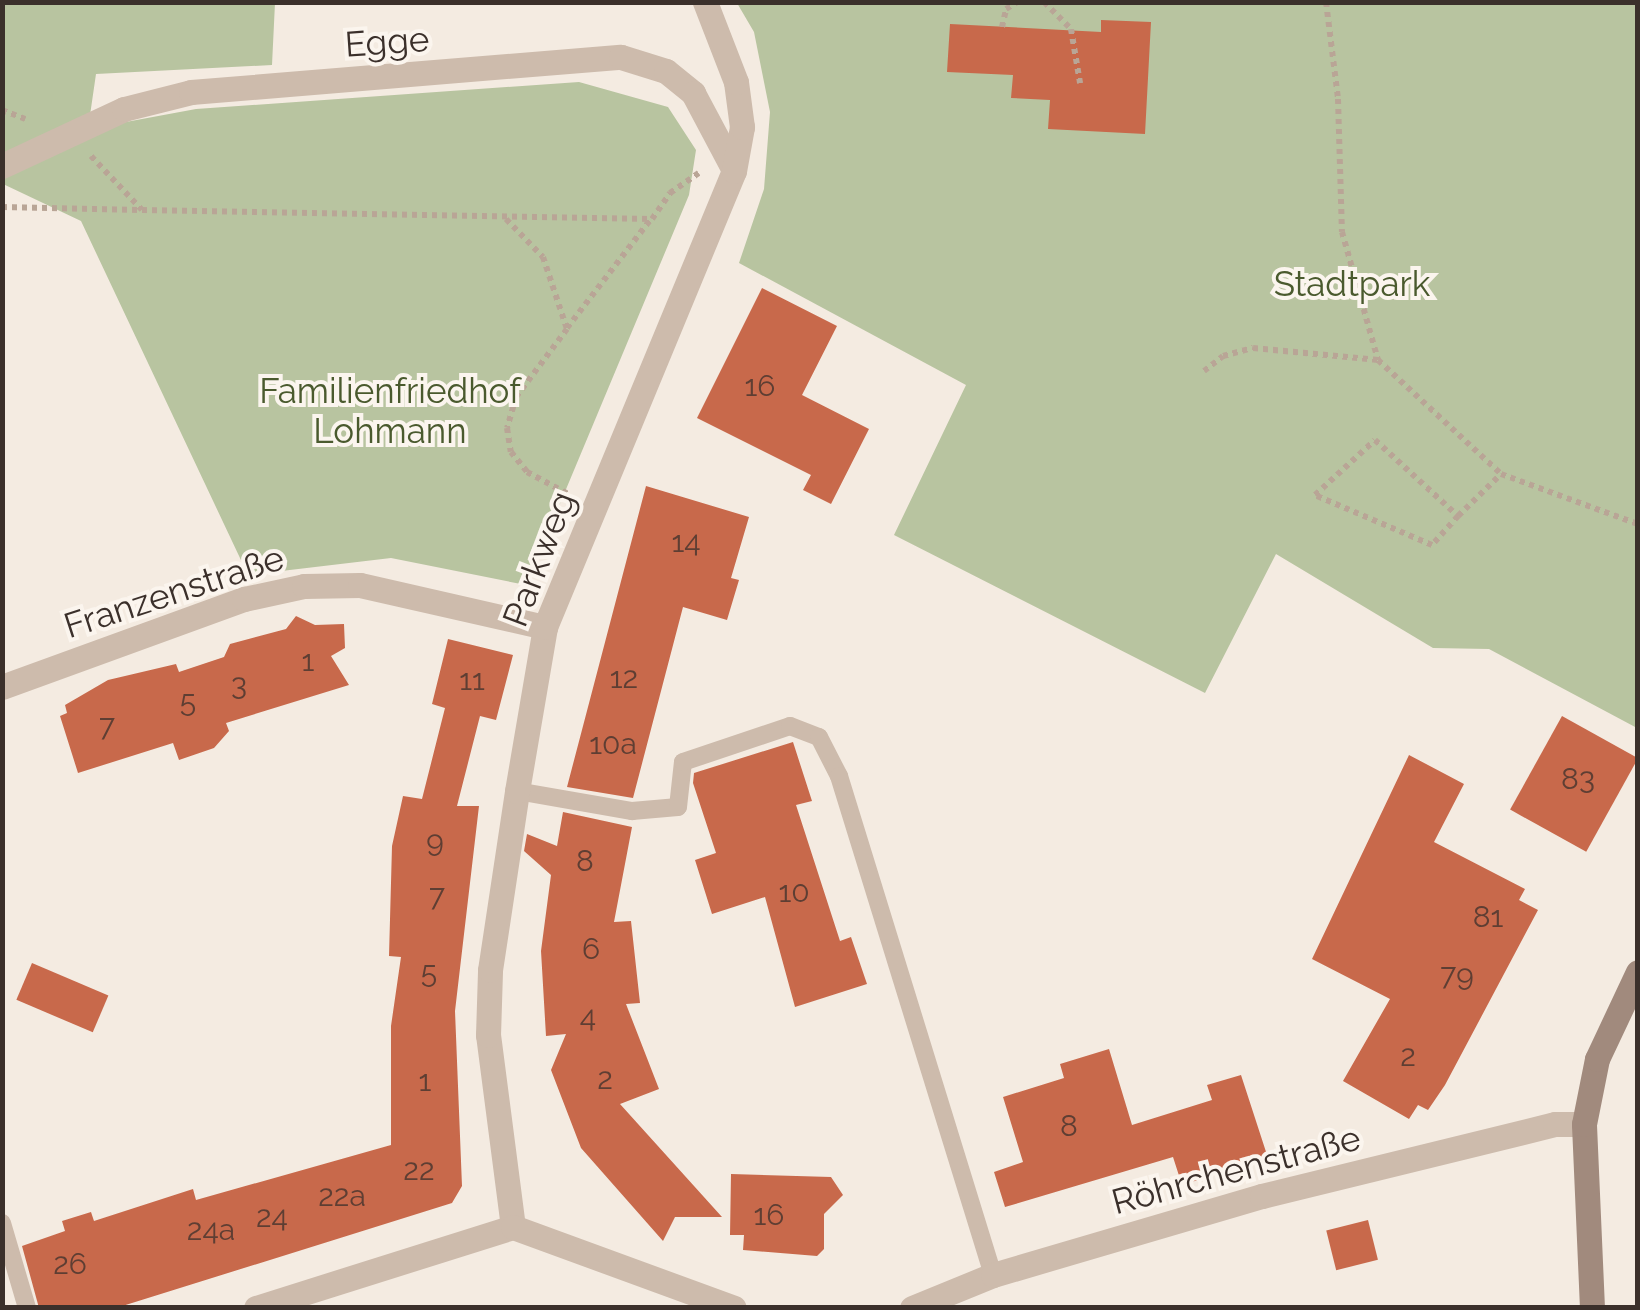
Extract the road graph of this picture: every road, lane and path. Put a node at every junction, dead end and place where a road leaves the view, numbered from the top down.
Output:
1 (705, 2) edge
2 (1016, 2) edge
3 (1044, 2) edge
4 (1326, 2) edge
5 (1002, 26) dead end
6 (1080, 83) dead end
7 (72, 137) junction
8 (2, 166) edge
9 (734, 170) junction
10 (692, 173) dead end
11 (2, 207) edge
12 (142, 210) junction
13 (506, 218) junction
14 (652, 219) junction
15 (566, 330) junction
16 (1378, 360) junction
17 (1204, 371) dead end
18 (1502, 474) junction
19 (551, 485) dead end
20 (1458, 516) junction
21 (1638, 524) edge
22 (2, 582) edge
23 (2, 599) edge
24 (545, 627) junction
25 (2, 686) edge
26 (517, 791) junction
27 (1638, 972) edge
28 (1584, 1124) junction
29 (2, 1223) edge
30 (513, 1227) junction
31 (993, 1275) junction
32 (27, 1308) edge
33 (256, 1308) edge
34 (734, 1308) edge
35 (912, 1308) edge
36 (1592, 1308) edge

1 - 9 street, Parkweg
2 - 5 path
3 - 6 path
4 - 16 path
7 - 8 street, Egge
7 - 9 street, Egge
7 - 12 path
9 - 24 street, Parkweg
10 - 14 path
11 - 12 path
12 - 13 path
13 - 14 path
13 - 15 path
14 - 15 path
15 - 19 path
16 - 17 path
16 - 18 path
18 - 20 path
18 - 21 path
20 - 20 path
22 - 23 path
24 - 25 street, Franzenstraße
24 - 26 street, Parkweg
26 - 30 street, Parkweg
26 - 31 lane
27 - 28 main road
28 - 31 street, Röhrchenstraße
28 - 36 main road
29 - 32 lane
30 - 33 street
30 - 34 street
31 - 35 street, Röhrchenstraße

